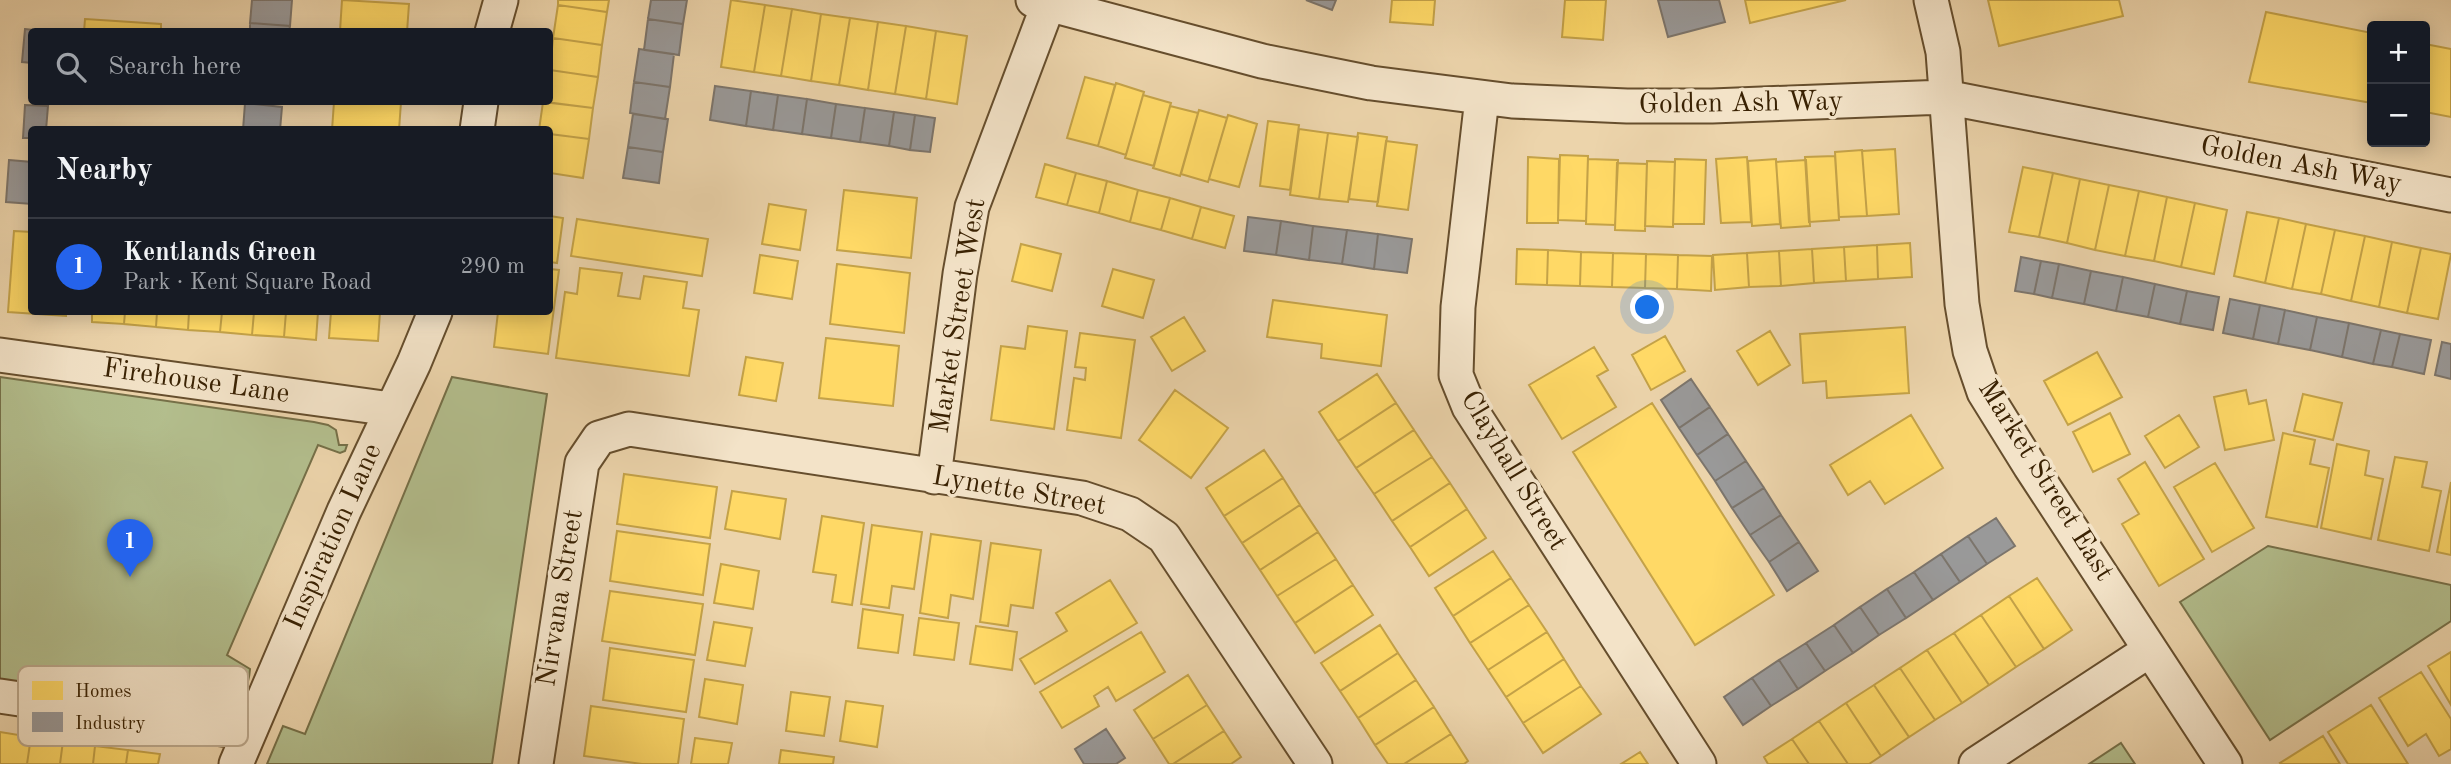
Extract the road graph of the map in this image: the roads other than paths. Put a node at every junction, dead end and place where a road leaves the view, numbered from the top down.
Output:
1 (500, 0) edge
2 (1931, 0) edge
3 (1044, 1) edge
4 (493, 28) edge
5 (1945, 97) junction
6 (1482, 98) junction
7 (481, 105) edge
8 (478, 126) edge
9 (2451, 195) edge
10 (434, 315) edge
11 (0, 355) edge
12 (391, 409) junction
13 (599, 438) joint
14 (934, 477) junction
15 (2150, 650) junction
16 (0, 696) edge
17 (18, 699) edge
18 (249, 733) edge
19 (244, 746) edge
20 (236, 764) edge
21 (536, 764) edge
22 (1315, 764) edge
23 (1699, 764) edge
24 (1976, 764) edge
25 (2225, 764) edge

1 - 4 street
2 - 5 street, Market Street East
3 - 6 street, Golden Ash Way
3 - 14 street, Market Street West
5 - 6 street, Golden Ash Way
5 - 9 street, Golden Ash Way
5 - 15 street, Market Street East
6 - 23 street, Clayhall Street
7 - 8 street
10 - 12 street, Inspiration Lane
11 - 12 street, Firehouse Lane
12 - 18 street, Inspiration Lane
13 - 14 street, Lynette Street
13 - 21 street, Nirvana Street
14 - 22 street, Lynette Street
15 - 24 street
15 - 25 street, Market Street East
16 - 17 street
19 - 20 street, Inspiration Lane

